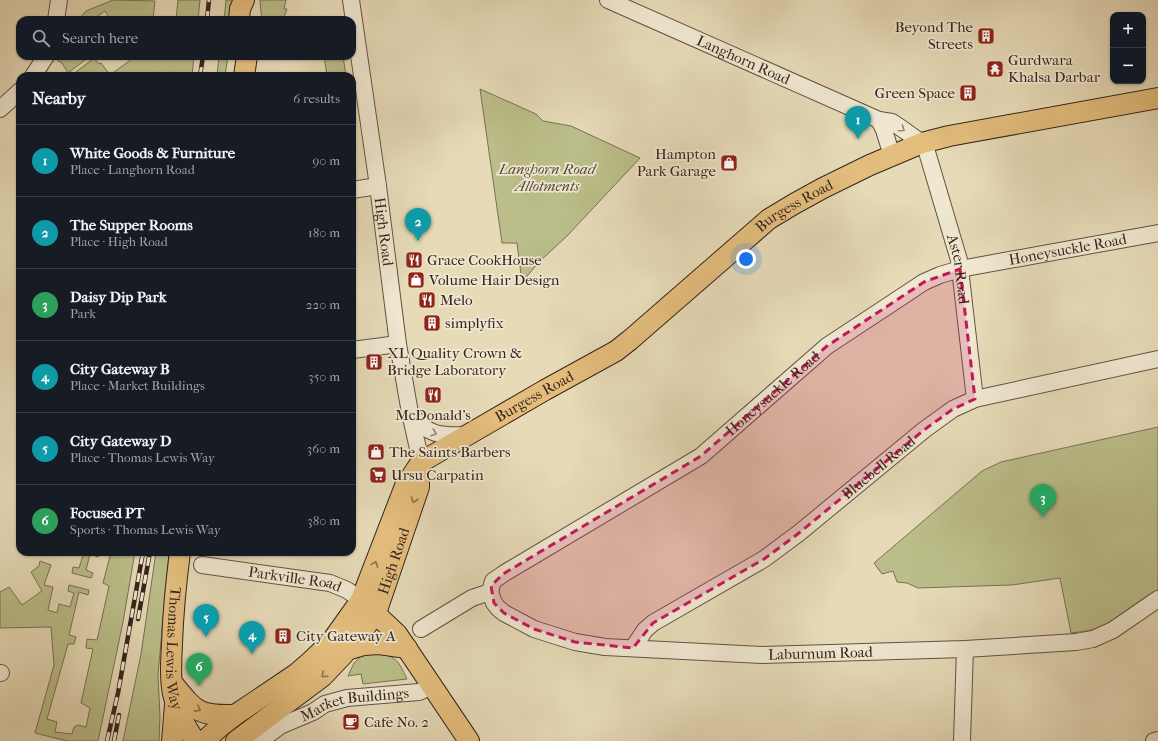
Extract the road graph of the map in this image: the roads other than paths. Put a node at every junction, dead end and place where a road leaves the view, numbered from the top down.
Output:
1 (58, 0) edge
2 (244, 0) edge
3 (252, 0) edge
4 (351, 0) edge
5 (608, 0) edge
6 (56, 16) edge
7 (239, 16) edge
8 (251, 16) edge
9 (353, 16) edge
10 (356, 34) edge
11 (43, 60) edge
12 (233, 60) edge
13 (246, 60) edge
14 (36, 72) edge
15 (231, 72) edge
16 (245, 72) edge
17 (16, 94) edge
18 (1158, 98) edge
19 (0, 108) edge
20 (879, 120) junction
21 (922, 143) junction
22 (892, 156) junction
23 (378, 186) junction
24 (356, 189) edge
25 (1158, 233) edge
26 (960, 269) junction
27 (398, 344) junction
28 (356, 349) edge
29 (1158, 359) edge
30 (975, 399) junction
31 (410, 413) junction
32 (466, 435) junction
33 (420, 462) junction
34 (180, 556) edge
35 (202, 565) dead end
36 (490, 592) junction
37 (1158, 599) edge
38 (361, 600) junction
39 (376, 612) junction
40 (421, 629) dead end
41 (407, 648) junction
42 (633, 648) junction
43 (965, 649) junction
44 (347, 650) junction
45 (172, 682) junction
46 (432, 686) junction
47 (176, 702) junction
48 (235, 715) junction
49 (278, 735) edge
50 (238, 740) edge
51 (1158, 740) edge
52 (172, 741) edge
53 (195, 741) edge
54 (204, 741) edge
55 (260, 741) edge
56 (468, 741) edge
57 (962, 741) edge
58 (1154, 741) edge

1 - 6 street
2 - 7 main road
3 - 8 main road
4 - 9 street, High Road
5 - 20 street, Langhorn Road
10 - 23 street, High Road
11 - 14 street
12 - 15 main road
13 - 16 main road
17 - 19 street
18 - 21 main road, Burgess Road
20 -> 21 street, Langhorn Road
20 - 22 street
21 - 22 main road, Burgess Road
21 - 26 street, Aster Road
22 - 32 main road, Burgess Road
23 - 24 street
23 - 27 street, High Road
25 - 26 street, Honeysuckle Road
26 - 30 street, Aster Road
26 - 36 street, Honeysuckle Road
27 - 28 street
27 - 31 street, High Road
29 - 30 street, Bluebell Road
30 - 42 street, Bluebell Road
31 -> 32 street
31 - 33 street, High Road
32 - 33 main road, Burgess Road
38 -> 33 main road, High Road
33 -> 39 main road, High Road
34 - 45 main road, Thomas Lewis Way
35 - 38 street, Parkville Road
36 - 40 street
36 - 42 street, Laburnum Road
37 - 43 street, Laburnum Road
38 - 39 main road
38 - 48 main road, High Road
39 - 41 main road
39 - 44 main road, High Road
41 - 44 main road
41 - 46 main road
42 - 43 street, Laburnum Road
43 - 57 street
44 -> 50 main road, High Road
45 - 47 main road, Thomas Lewis Way
45 -> 48 main road
46 - 49 street, Market Buildings
46 - 56 main road
47 - 52 main road
47 - 53 main road, Thomas Lewis Way
48 - 54 main road, High Road
49 - 55 street, Market Buildings
51 - 58 street

